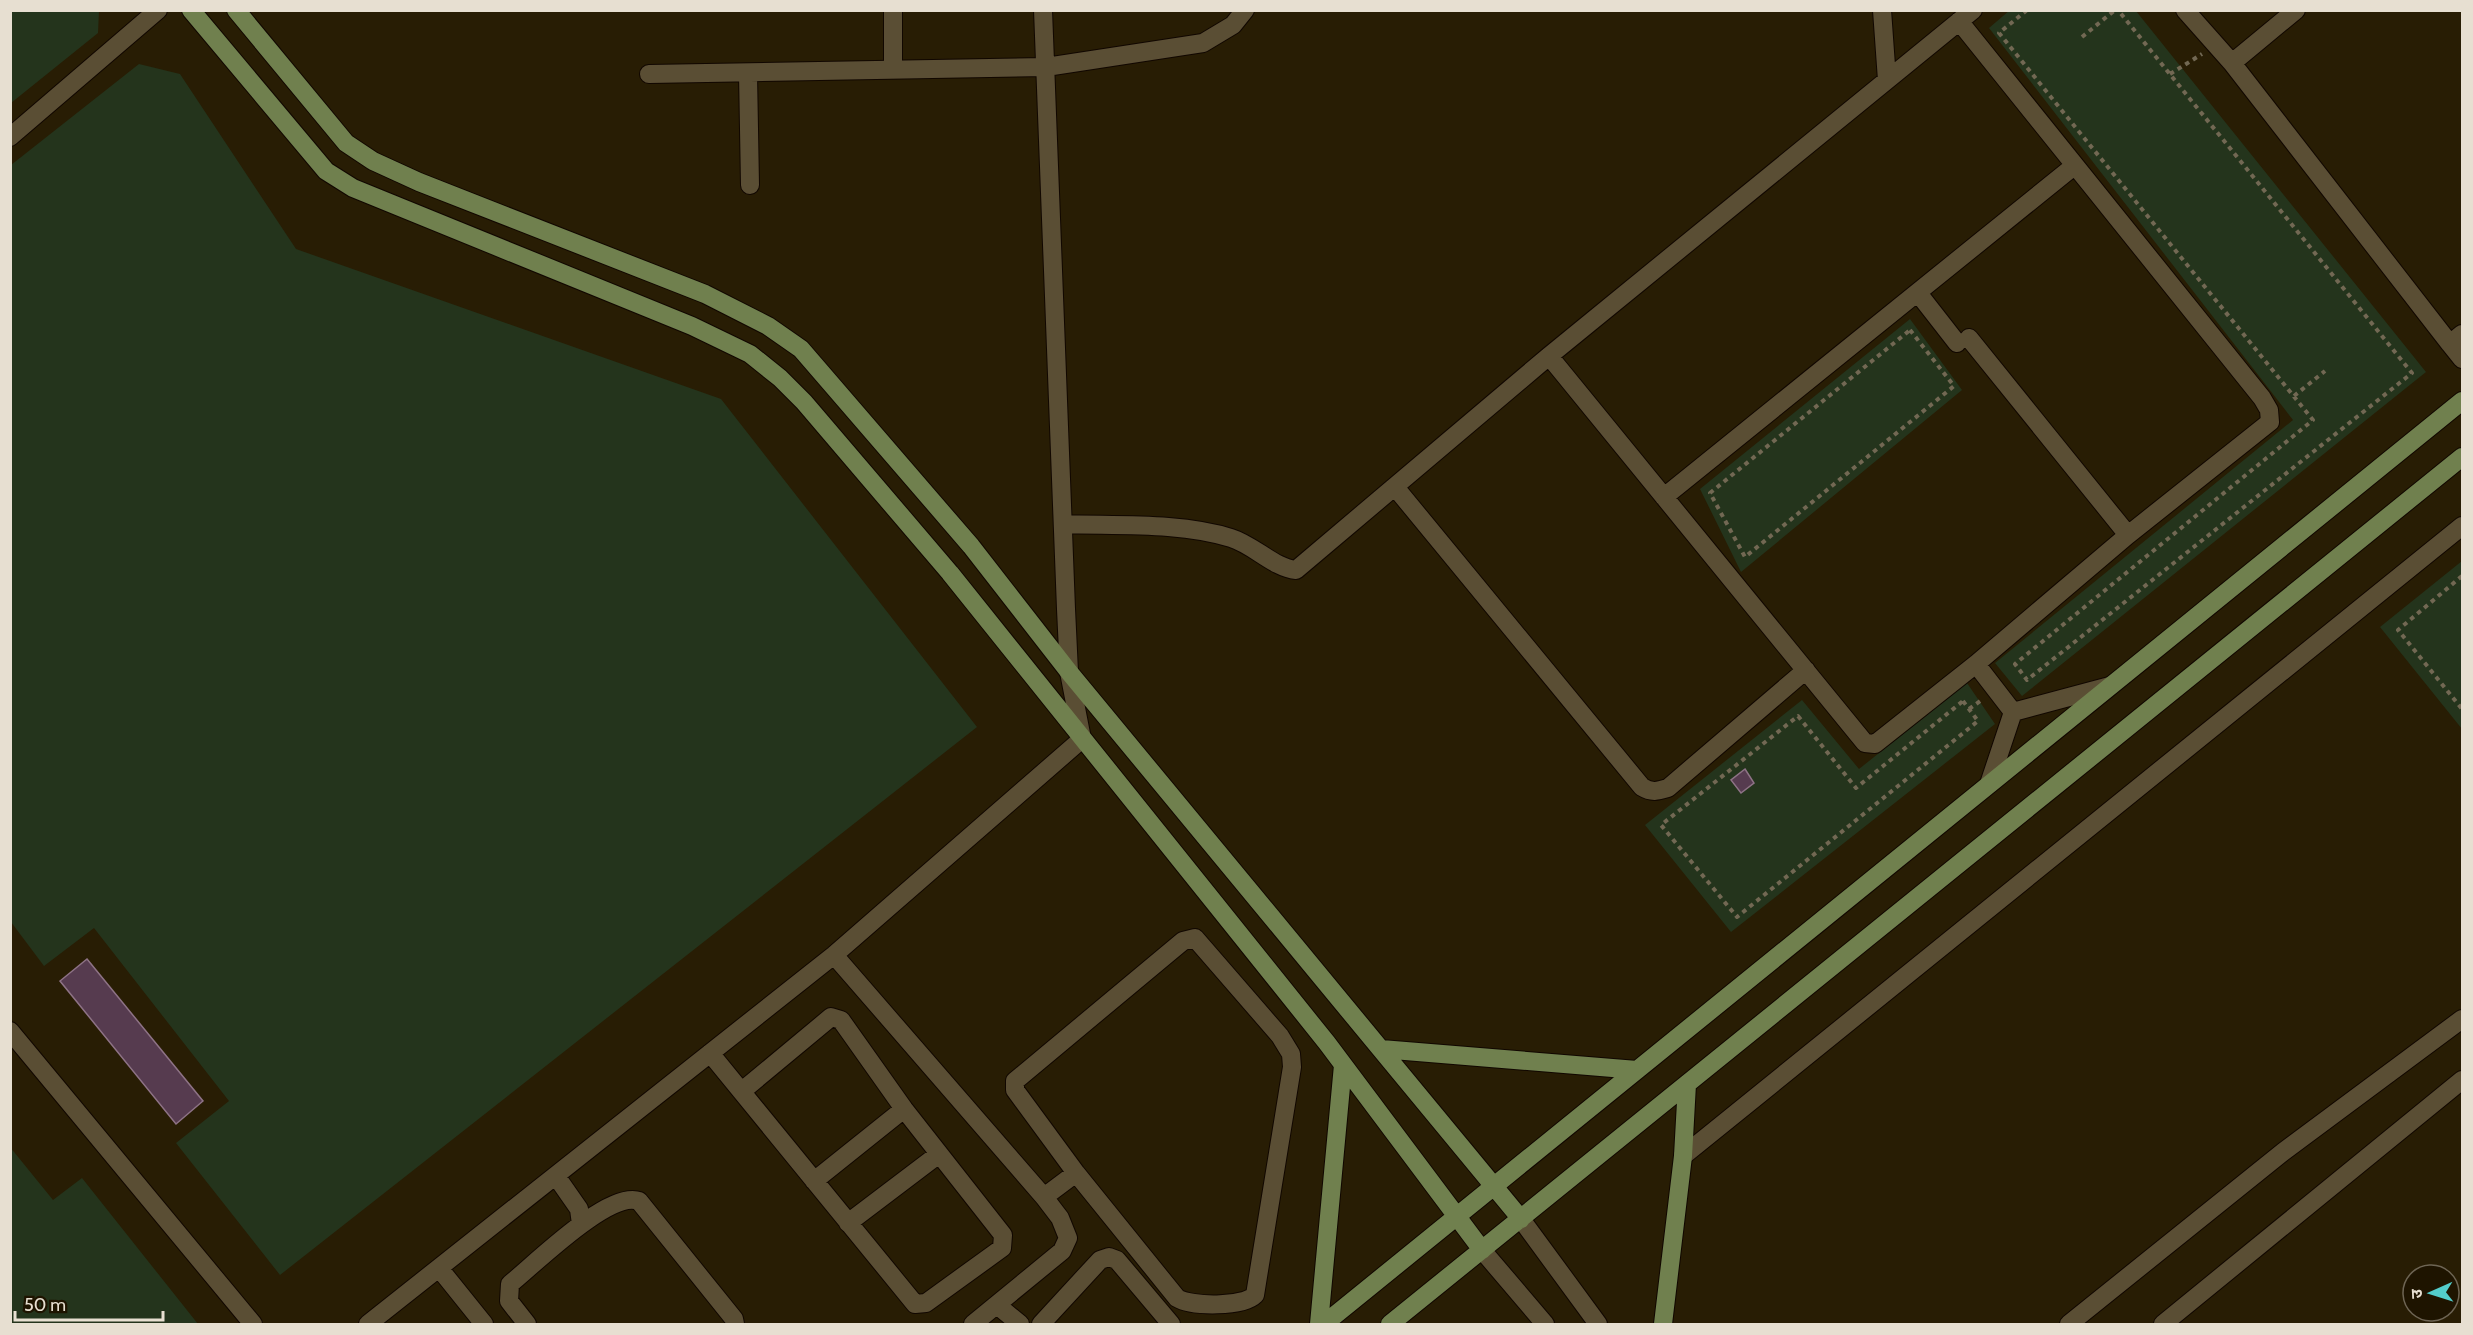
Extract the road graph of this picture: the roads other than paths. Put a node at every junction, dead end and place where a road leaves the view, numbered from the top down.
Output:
1 (158, 10) edge
2 (191, 10) edge
3 (236, 10) edge
4 (893, 10) edge
5 (1043, 10) edge
6 (1245, 10) edge
7 (1882, 10) edge
8 (2185, 10) edge
9 (2296, 10) edge
10 (1966, 16) edge
11 (2232, 63) junction
12 (1046, 67) junction
13 (893, 70) junction
14 (748, 73) junction
15 (649, 74) dead end
16 (1887, 80) junction
17 (10, 137) edge
18 (2074, 165) junction
19 (750, 185) dead end
20 (1918, 293) junction
21 (2456, 339) edge
22 (1549, 356) junction
23 (2463, 359) edge
24 (2463, 401) edge
25 (2463, 457) edge
26 (1395, 487) junction
27 (1664, 497) junction
28 (1063, 524) junction
29 (2463, 526) edge
30 (2128, 535) junction
31 (1976, 664) junction
32 (1806, 670) junction
33 (1069, 672) junction
34 (2110, 686) junction
35 (2013, 712) junction
36 (1082, 739) junction
37 (1989, 784) junction
38 (834, 955) junction
39 (2463, 1019) edge
40 (10, 1031) edge
41 (1381, 1049) junction
42 (711, 1053) junction
43 (1343, 1065) junction
44 (1637, 1070) junction
45 (2463, 1080) edge
46 (1688, 1084) junction
47 (742, 1091) junction
48 (904, 1109) junction
49 (939, 1154) junction
50 (1683, 1156) junction
51 (1076, 1173) junction
52 (556, 1176) junction
53 (814, 1181) junction
54 (1493, 1186) junction
55 (1044, 1197) junction
56 (1456, 1216) junction
57 (1521, 1219) junction
58 (848, 1222) junction
59 (581, 1224) junction
60 (1482, 1250) junction
61 (439, 1268) junction
62 (997, 1305) junction
63 (246, 1322) edge
64 (368, 1324) edge
65 (484, 1324) edge
66 (527, 1324) edge
67 (735, 1324) edge
68 (973, 1324) edge
69 (1020, 1324) edge
70 (1041, 1324) edge
71 (1171, 1324) edge
72 (1322, 1324) edge
73 (1390, 1324) edge
74 (1545, 1324) edge
75 (1598, 1324) edge
76 (1664, 1324) edge
77 (2069, 1324) edge
78 (2163, 1324) edge

1 - 17 street
2 - 36 main road
3 - 33 main road
4 - 13 street
5 - 12 street
6 - 12 street
7 - 16 street
8 - 11 street
9 - 11 street
10 - 16 street
10 - 18 street
11 - 21 street
12 - 13 street
12 - 28 street
13 - 14 street
14 - 15 street
14 - 19 street
16 - 22 street
18 - 20 street
18 - 30 street
20 - 27 street
20 - 30 street
21 - 23 street
22 - 26 street
22 - 27 street
24 - 34 main road
25 - 46 main road
26 - 28 street
26 - 32 street
27 - 32 street
28 - 33 street
29 - 50 street
30 - 31 street
31 - 32 street
31 - 35 street
33 - 36 street
33 - 41 main road
34 - 35 street
34 - 37 main road
35 - 37 street
36 - 38 street
36 - 43 main road
37 - 44 main road
38 - 42 street
38 - 55 street
39 - 77 street
40 - 63 street
41 - 44 main road
41 - 54 main road
42 - 47 street
42 - 52 street
43 - 56 main road
43 - 72 main road
44 - 54 main road
45 - 78 street
46 - 50 main road
46 - 57 main road
47 - 48 street
47 - 53 street
48 - 49 street
48 - 53 street
49 - 58 street
49 - 58 street
50 - 76 main road
51 - 51 street
51 - 55 street
52 - 59 street
52 - 61 street
53 - 58 street
54 - 56 main road
54 - 57 main road
55 - 62 street
56 - 60 main road
56 - 72 main road
57 - 60 main road
57 - 75 street
59 - 66 street
59 - 67 street
60 - 73 main road
60 - 74 street
61 - 64 street
61 - 65 street
62 - 68 street
62 - 69 street
70 - 71 street

